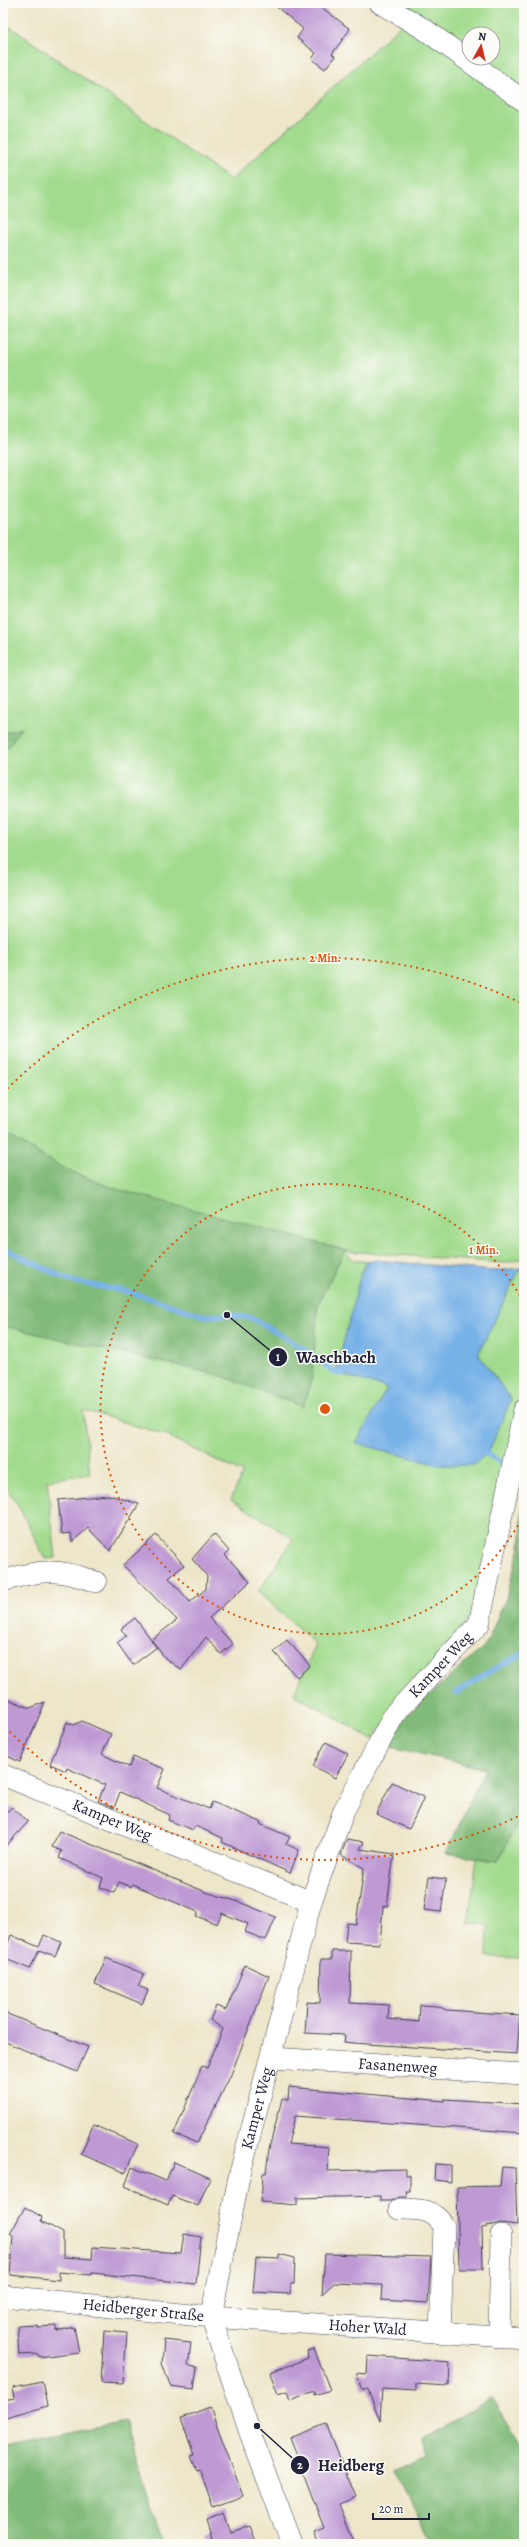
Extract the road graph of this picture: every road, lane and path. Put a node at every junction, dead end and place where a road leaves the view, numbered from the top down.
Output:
1 (380, 3) edge
2 (524, 101) edge
3 (524, 1410) edge
4 (3, 1581) edge
5 (96, 1582) dead end
6 (4, 1777) edge
7 (310, 1902) junction
8 (272, 2058) junction
9 (524, 2074) edge
10 (399, 2209) dead end
11 (502, 2235) dead end
12 (3, 2296) edge
13 (211, 2317) junction
14 (440, 2333) junction
15 (499, 2337) junction
16 (524, 2338) edge
17 (292, 2544) edge

1 - 2 street
3 - 7 street, Kamper Weg
4 - 5 street
6 - 7 street, Kamper Weg
7 - 8 street, Kamper Weg
8 - 9 street, Fasanenweg
8 - 13 street, Kamper Weg
10 - 14 street
11 - 15 street
12 - 13 street, Heidberger Straße
13 - 14 street, Hoher Wald
13 - 17 street, Heidberger Straße
14 - 15 street, Hoher Wald
15 - 16 street, Hoher Wald

